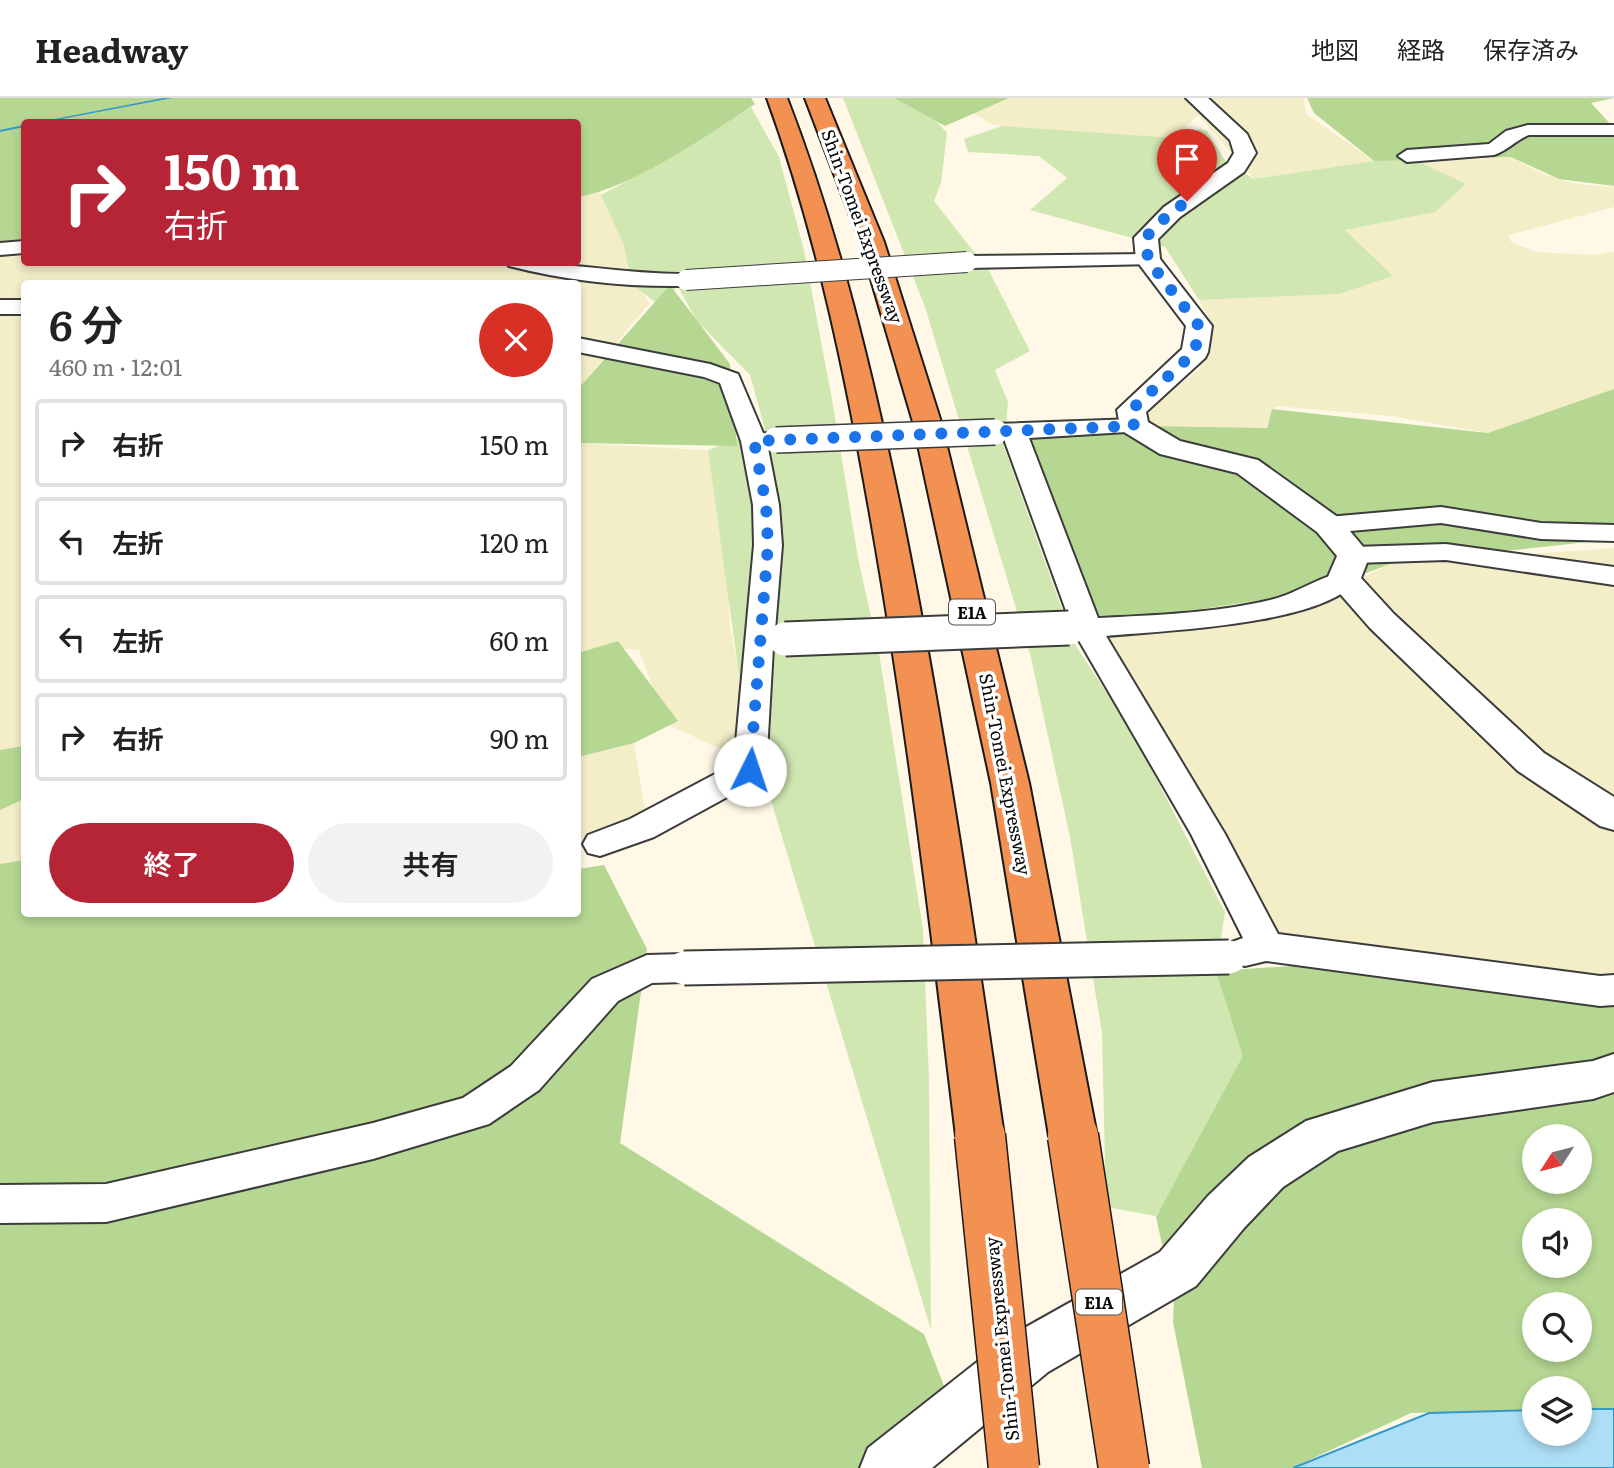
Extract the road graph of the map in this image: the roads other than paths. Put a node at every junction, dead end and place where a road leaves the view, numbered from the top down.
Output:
1 (1196, 98) edge
2 (816, 100) edge
3 (779, 104) edge
4 (1614, 130) edge
5 (1407, 156) dead end
6 (21, 247) edge
7 (0, 248) edge
8 (1148, 260) junction
9 (535, 266) edge
10 (0, 307) edge
11 (21, 307) edge
12 (581, 346) edge
13 (1134, 426) junction
14 (1004, 431) junction
15 (765, 440) junction
16 (1328, 525) junction
17 (1614, 533) edge
18 (1349, 567) junction
19 (1614, 576) edge
20 (1078, 628) junction
21 (772, 639) junction
22 (1614, 816) edge
23 (600, 844) dead end
24 (1266, 947) junction
25 (1614, 990) edge
26 (1614, 1073) edge
27 (0, 1204) edge
28 (888, 1468) edge
29 (1014, 1468) edge
30 (1124, 1468) edge

1 - 8 street
2 - 30 highway, Shin-Tomei Expressway / E1A, bridge
3 - 29 highway, Shin-Tomei Expressway, bridge
4 - 5 street
6 - 7 street
8 - 9 street, bridge
8 - 13 street
10 - 11 street
12 - 15 street
13 - 14 street
13 - 16 street
14 - 15 street, bridge
14 - 20 street
15 - 21 street
16 - 17 street
16 - 18 street
18 - 19 street
18 - 20 street
18 - 22 street
20 - 21 street, bridge
20 - 24 street
21 - 23 street
24 - 25 street
24 - 27 street, bridge
26 - 28 street

